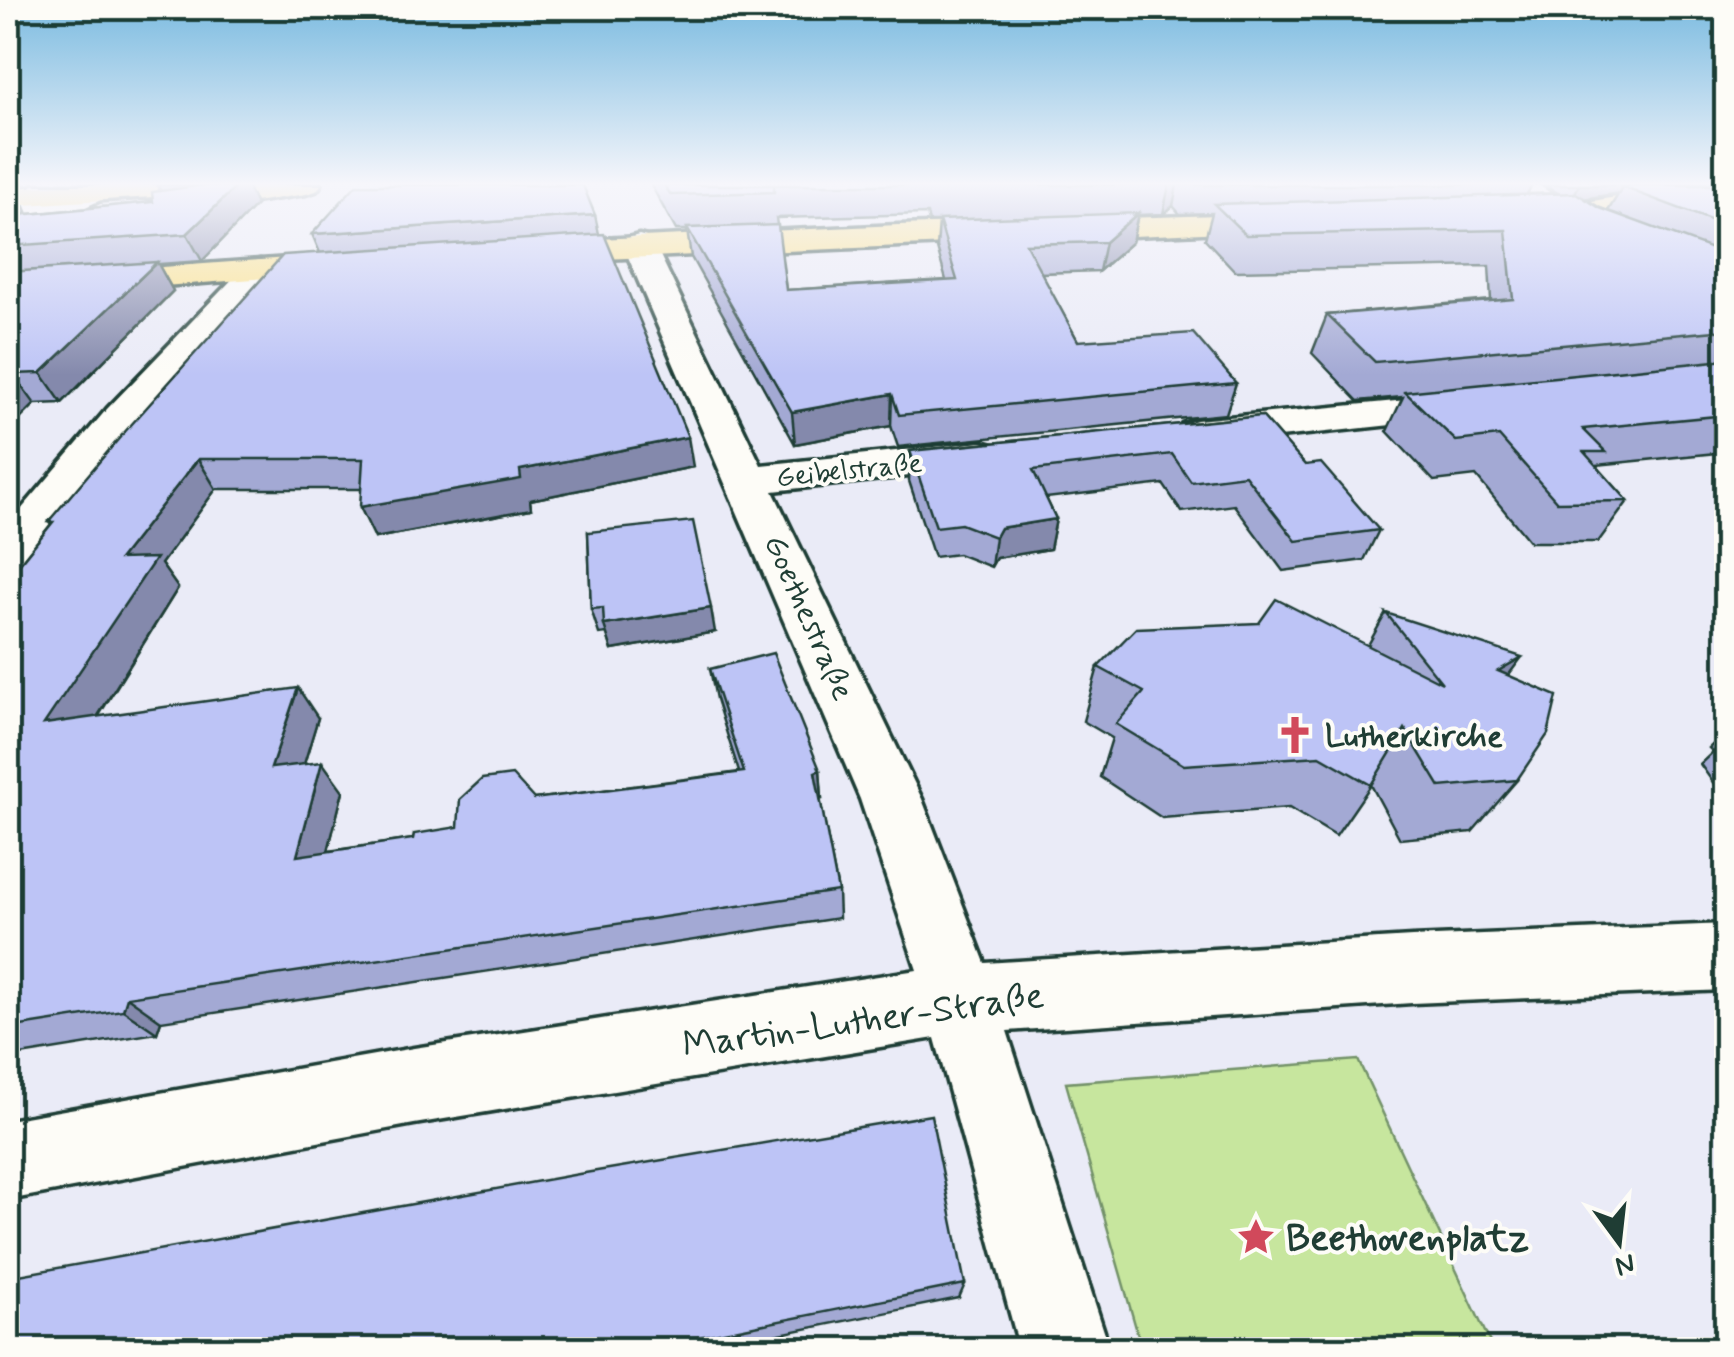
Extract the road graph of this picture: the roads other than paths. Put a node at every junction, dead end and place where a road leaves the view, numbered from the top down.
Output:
1 (588, 248) edge
2 (641, 248) edge
3 (1631, 248) edge
4 (500, 254) edge
5 (380, 262) edge
6 (260, 270) junction
7 (1726, 287) edge
8 (8, 288) edge
9 (1515, 401) edge
10 (1164, 436) edge
11 (1026, 451) edge
12 (748, 480) junction
13 (8, 555) edge
14 (1726, 958) edge
15 (958, 998) junction
16 (8, 1160) edge
17 (1065, 1350) edge

1 - 4 main road
2 - 12 street, Goethestraße
3 - 7 street
5 - 6 main road
6 - 8 main road
6 - 13 street
9 - 10 street
11 - 12 street, Geibelstraße
12 - 15 street, Goethestraße
14 - 15 street, Martin-Luther-Straße
15 - 16 street, Martin-Luther-Straße
15 - 17 street, Goethestraße

